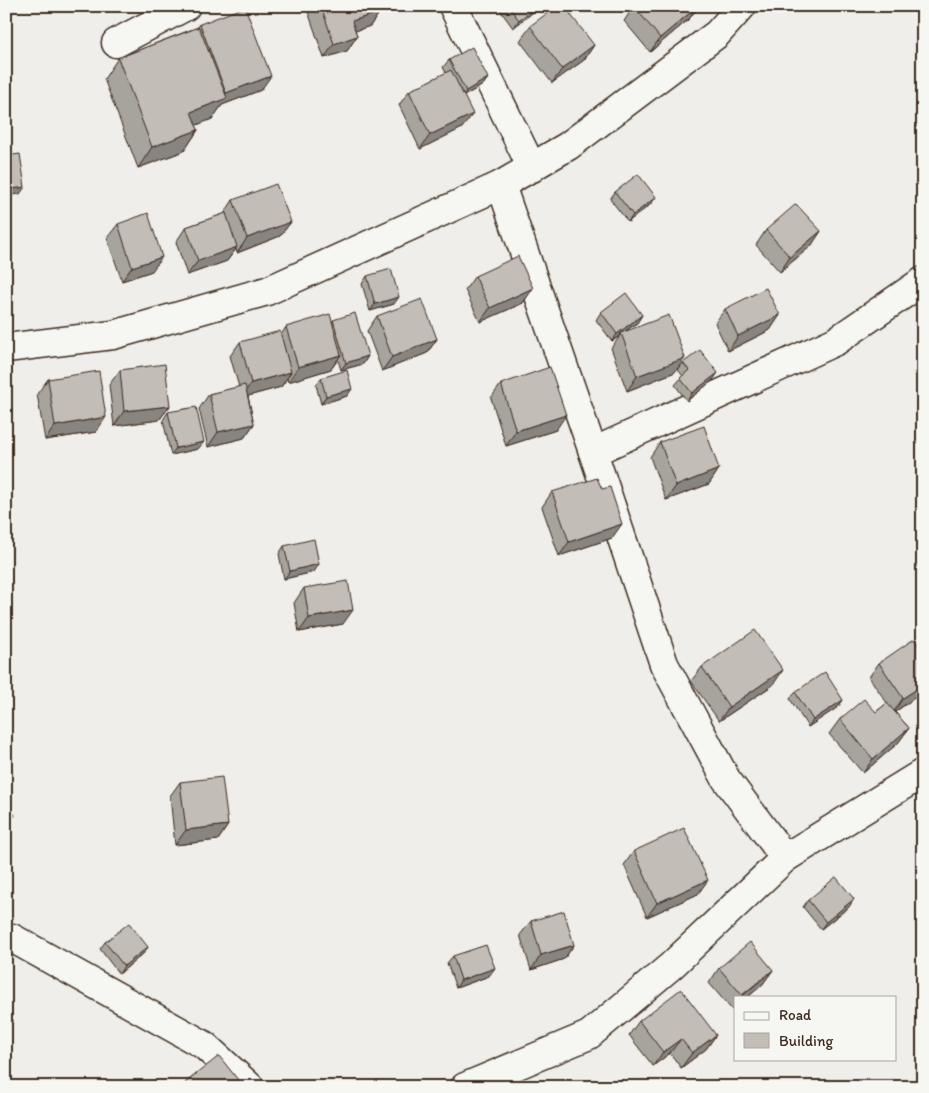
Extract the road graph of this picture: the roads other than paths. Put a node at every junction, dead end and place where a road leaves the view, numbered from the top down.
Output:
1 (186, 6) edge
2 (453, 6) edge
3 (742, 6) edge
4 (116, 43) dead end
5 (532, 168) junction
6 (502, 185) junction
7 (923, 281) edge
8 (6, 348) edge
9 (593, 452) junction
10 (923, 773) edge
11 (785, 858) junction
12 (12, 938) dead end
13 (250, 1087) edge
14 (465, 1087) edge

1 - 4 street
2 - 5 street
3 - 5 street
5 - 6 street
6 - 8 street
6 - 9 street
7 - 9 street
9 - 11 street
10 - 11 street
11 - 14 street
12 - 13 street

